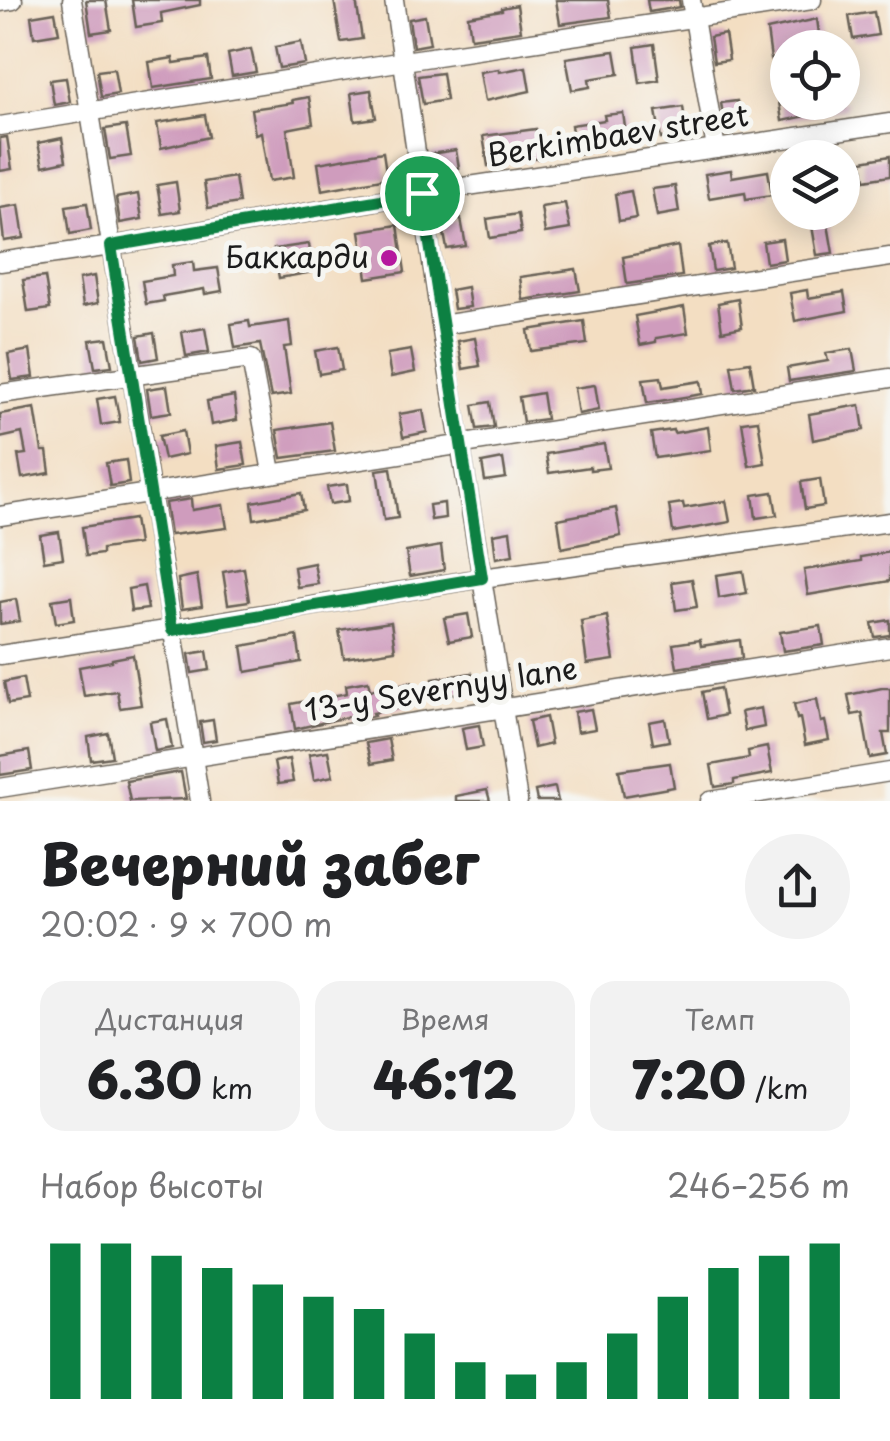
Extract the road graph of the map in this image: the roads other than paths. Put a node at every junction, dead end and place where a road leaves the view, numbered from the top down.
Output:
1 (13, 0) edge
2 (72, 0) edge
3 (394, 0) edge
4 (812, 0) edge
5 (0, 2) edge
6 (692, 9) edge
7 (404, 61) junction
8 (90, 112) junction
9 (890, 123) edge
10 (0, 126) edge
11 (716, 149) junction
12 (422, 193) junction
13 (111, 246) junction
14 (890, 257) edge
15 (0, 262) edge
16 (441, 325) junction
17 (132, 374) junction
18 (890, 378) edge
19 (0, 394) edge
20 (460, 444) junction
21 (272, 472) junction
22 (150, 492) junction
23 (0, 516) edge
24 (890, 522) edge
25 (482, 578) junction
26 (172, 630) junction
27 (890, 647) edge
28 (0, 655) edge
29 (502, 708) junction
30 (193, 758) junction
31 (890, 772) edge
32 (0, 788) edge
33 (200, 801) edge
34 (518, 801) edge
35 (710, 801) edge

1 - 5 street
2 - 8 street
3 - 7 street
4 - 6 street
6 - 7 street
6 - 11 street
7 - 8 street
7 - 12 street
8 - 10 street
8 - 13 street
9 - 11 street, Berkimbaev street
11 - 12 street, Berkimbaev street
12 - 13 street, Berkimbaev street
12 - 16 street
13 - 15 street, Berkimbaev street
13 - 17 street
14 - 16 street
16 - 20 street
17 - 19 street
17 - 21 street
17 - 22 street
18 - 20 street
20 - 21 street
20 - 25 street
21 - 22 street
22 - 23 street
22 - 26 street
24 - 25 street
25 - 26 street
25 - 29 street
26 - 28 street
26 - 30 street
27 - 29 street, 13-y Severnyy lane
29 - 30 street, 13-y Severnyy lane
29 - 34 street
30 - 32 street, 13-y Severnyy lane
30 - 33 street
31 - 35 street

